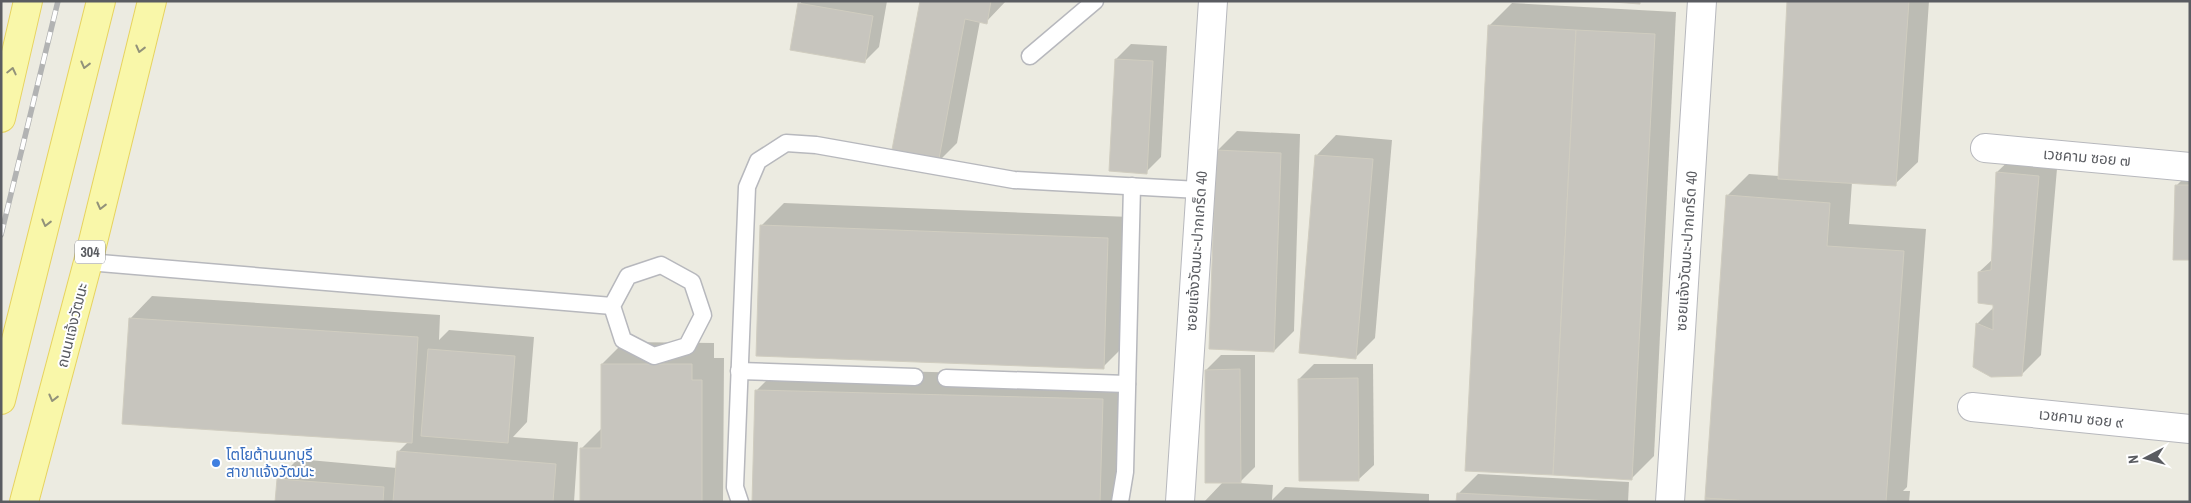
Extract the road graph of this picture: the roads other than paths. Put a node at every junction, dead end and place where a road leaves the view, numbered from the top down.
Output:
1 (28, 1) edge
2 (102, 1) edge
3 (152, 1) edge
4 (1095, 1) edge
5 (1213, 1) edge
6 (1702, 1) edge
7 (1030, 56) dead end
8 (1, 118) edge
9 (1985, 148) dead end
10 (2190, 167) edge
11 (1132, 186) junction
12 (1199, 190) junction
13 (88, 262) junction
14 (612, 306) junction
15 (739, 371) junction
16 (915, 377) dead end
17 (946, 378) dead end
18 (1127, 384) junction
19 (1, 400) edge
20 (1972, 407) dead end
21 (2190, 429) edge
22 (24, 502) edge
23 (740, 502) edge
24 (1120, 502) edge
25 (1180, 502) edge
26 (1670, 502) edge

8 -> 1 main road
2 -> 19 main road
3 -> 13 main road, ถนนแจ้งวัฒนะ / 304
4 - 7 lane
5 - 12 street, ซอยแจ้งวัฒนะ-ปากเกร็ด 40
6 - 26 street, ซอยแจ้งวัฒนะ-ปากเกร็ด 40
9 - 10 street, เวชคาม ซอย ๗
11 - 12 lane
11 - 15 lane
11 - 18 lane
12 - 25 street, ซอยแจ้งวัฒนะ-ปากเกร็ด 40
13 - 14 lane
13 -> 22 main road, ถนนแจ้งวัฒนะ / 304
14 - 14 lane
15 - 16 lane
15 - 23 lane
17 - 18 lane
18 - 24 lane
20 - 21 street, เวชคาม ซอย ๙

